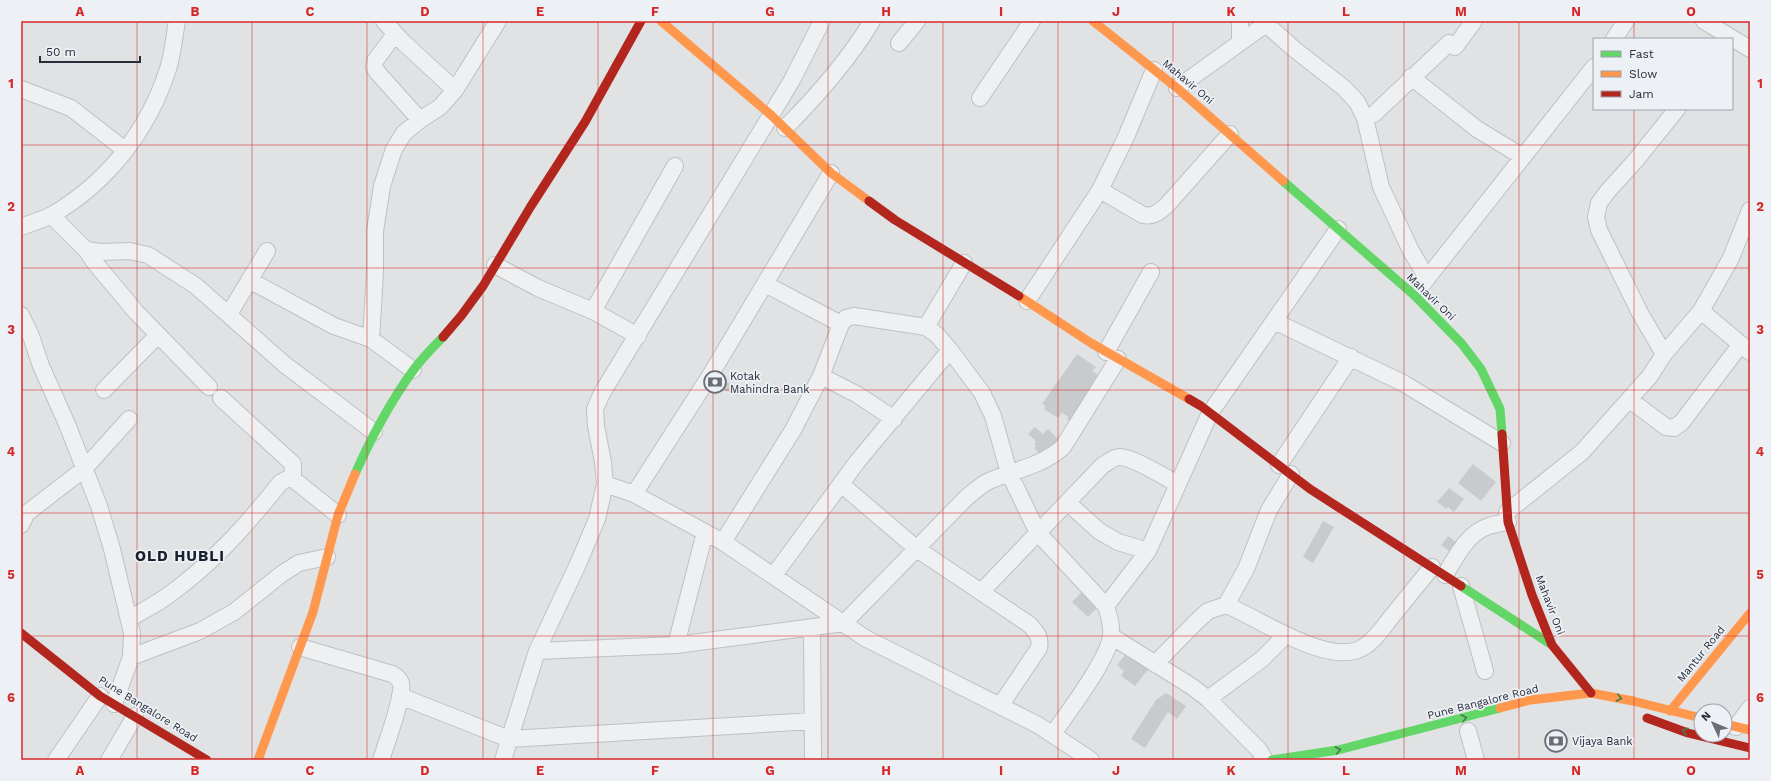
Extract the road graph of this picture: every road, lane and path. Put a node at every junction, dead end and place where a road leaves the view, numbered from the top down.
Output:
1 (177, 21) edge
2 (384, 21) edge
3 (498, 21) edge
4 (641, 21) edge
5 (661, 21) edge
6 (822, 21) edge
7 (872, 21) edge
8 (917, 21) edge
9 (1032, 21) edge
10 (1093, 21) edge
11 (1240, 21) edge
12 (1474, 21) edge
13 (1626, 21) edge
14 (1704, 21) edge
15 (1267, 23) edge
16 (395, 34) junction
17 (1615, 38) edge
18 (1730, 38) edge
19 (1733, 40) edge
20 (1240, 42) junction
21 (900, 44) dead end
22 (1750, 50) edge
23 (1593, 68) edge
24 (1154, 70) junction
25 (1411, 77) junction
26 (1178, 88) junction
27 (21, 89) edge
28 (455, 90) junction
29 (980, 98) dead end
30 (1676, 110) edge
31 (1374, 114) dead end
32 (772, 115) junction
33 (420, 120) junction
34 (785, 128) junction
35 (1230, 134) junction
36 (125, 150) junction
37 (1523, 157) junction
38 (675, 166) dead end
39 (831, 173) junction
40 (1100, 190) junction
41 (1750, 210) edge
42 (51, 215) junction
43 (21, 227) edge
44 (1338, 229) junction
45 (86, 250) junction
46 (267, 251) dead end
47 (964, 262) junction
48 (495, 265) junction
49 (1151, 272) dead end
50 (1427, 278) junction
51 (249, 280) junction
52 (765, 284) junction
53 (1414, 295) junction
54 (1027, 301) junction
55 (593, 311) junction
56 (1701, 311) junction
57 (229, 314) junction
58 (21, 315) edge
59 (1274, 321) junction
60 (841, 324) junction
61 (926, 327) junction
62 (158, 335) junction
63 (638, 336) junction
64 (371, 339) junction
65 (1745, 348) edge
66 (950, 350) junction
67 (1664, 354) junction
68 (1112, 356) junction
69 (1351, 357) junction
70 (413, 370) junction
71 (821, 376) junction
72 (104, 390) dead end
73 (1630, 400) junction
74 (1210, 413) junction
75 (129, 419) dead end
76 (894, 419) junction
77 (374, 432) junction
78 (1502, 442) junction
79 (1279, 465) junction
80 (84, 469) junction
81 (1009, 473) junction
82 (1291, 474) junction
83 (293, 479) junction
84 (605, 484) junction
85 (841, 484) junction
86 (1177, 484) junction
87 (634, 494) junction
88 (1068, 503) junction
89 (338, 515) junction
90 (1507, 517) junction
91 (21, 525) edge
92 (705, 532) junction
93 (1038, 533) junction
94 (723, 542) junction
95 (917, 549) junction
96 (1148, 551) junction
97 (327, 557) junction
98 (1438, 571) junction
99 (774, 575) junction
100 (1461, 586) junction
101 (981, 592) junction
102 (1226, 605) junction
103 (1106, 606) junction
104 (1750, 613) edge
105 (129, 619) junction
106 (844, 623) junction
107 (812, 628) junction
108 (21, 633) edge
109 (1286, 635) junction
110 (1111, 636) junction
111 (676, 645) junction
112 (1552, 645) junction
113 (300, 647) junction
114 (537, 651) junction
115 (131, 657) junction
116 (1155, 664) junction
117 (1485, 671) dead end
118 (1591, 693) junction
119 (400, 696) junction
120 (1208, 699) junction
121 (107, 700) junction
122 (1000, 706) junction
123 (1750, 708) edge
124 (1670, 711) junction
125 (1636, 714) dead end
126 (135, 716) junction
127 (1693, 716) edge
128 (813, 721) junction
129 (1737, 727) edge
130 (1468, 731) dead end
131 (1053, 734) junction
132 (509, 739) junction
133 (1750, 748) edge
134 (56, 760) edge
135 (109, 760) edge
136 (207, 760) edge
137 (258, 760) edge
138 (381, 760) edge
139 (503, 760) edge
140 (813, 760) edge
141 (1091, 760) edge
142 (1265, 760) edge
143 (1272, 760) edge
144 (1476, 760) edge

1 - 36 street
2 - 16 street
3 - 28 street
4 - 48 street
5 - 32 street
6 - 32 street
7 - 34 street
8 - 21 street
9 - 29 street
10 - 24 street, Mahavir Oni
11 - 20 street
12 - 25 street
13 - 17 street
14 - 18 street
15 - 20 street
15 - 50 street
16 - 28 street
16 - 33 street
19 - 22 street
20 - 26 street
23 - 37 street
24 - 26 street, Mahavir Oni
24 - 40 street
25 - 31 street
25 - 37 street
26 - 35 street, Mahavir Oni
27 - 36 street
28 - 33 street
30 - 67 street
32 - 34 street
32 - 63 street
33 - 64 street
34 - 39 street
35 - 40 street
35 - 44 street, Mahavir Oni
36 - 42 street
37 - 50 street
38 - 55 street
39 - 47 street
39 - 52 street
40 - 54 street
41 - 56 street
42 - 43 street
42 - 45 street
44 - 53 street, Mahavir Oni
44 - 59 street
45 - 57 street
45 - 62 street
46 - 51 street
47 - 54 street
47 - 61 street
48 - 55 street
48 - 70 street
49 - 68 street
50 - 53 street
51 - 57 street
51 - 64 street
52 - 60 street
52 - 87 street
53 - 78 street, Mahavir Oni
54 - 68 street
55 - 63 street
56 - 65 street
56 - 67 street
57 - 77 street
58 - 80 street
59 - 69 street
59 - 74 street
60 - 61 street
60 - 71 street
61 - 66 street
62 - 72 street
62 - 83 street
63 - 84 street
64 - 70 street
65 - 73 street
66 - 76 street
66 - 81 street
67 - 73 street
68 - 74 street
68 - 81 street
69 - 78 street
69 - 79 street
70 - 77 street
71 - 76 street
71 - 94 street
73 - 90 street
74 - 79 street
74 - 86 street
75 - 80 street
76 - 85 street
77 - 89 street
78 - 90 street, Mahavir Oni
79 - 82 street
80 - 91 street
80 - 105 street
81 - 93 street
81 - 95 street
82 - 98 street
82 - 102 street
83 - 89 street
83 - 105 street
84 - 87 street
84 - 114 street
85 - 95 street
85 - 99 street
86 - 88 street
86 - 96 street
87 - 92 street
88 - 93 street
88 - 96 street
89 - 97 street
90 - 98 street
90 - 112 street, Mahavir Oni
92 - 94 street
92 - 111 street
93 - 101 street
93 - 103 street
94 - 99 street
95 - 101 street
95 - 106 street
96 - 103 street
97 - 113 street
97 - 115 street
98 - 100 street
98 - 109 street
99 - 106 street
100 - 112 street
100 - 117 street
101 - 122 street
102 - 109 street
102 - 116 street
103 - 110 street
104 - 124 street, Mantur Road
105 - 115 street
106 - 107 street
106 - 122 street
107 - 111 street
107 - 128 street
108 - 121 street, Pune Bangalore Road
109 - 120 street
110 - 116 street
110 - 131 street
111 - 114 street
112 - 118 street, Mahavir Oni
113 - 119 street
113 - 137 street
114 - 132 street
115 - 121 street
116 - 120 street
118 -> 124 street, Pune Bangalore Road
143 -> 118 street, Pune Bangalore Road
119 - 132 street
119 - 138 street
120 - 142 street
121 - 126 street, Pune Bangalore Road
121 - 134 street
122 - 131 street
123 - 129 street
124 - 127 street, Pune Bangalore Road
133 -> 125 street
126 - 135 street
126 - 136 street, Pune Bangalore Road
128 - 132 street
128 - 140 street
130 - 144 street
131 - 141 street
132 - 139 street

